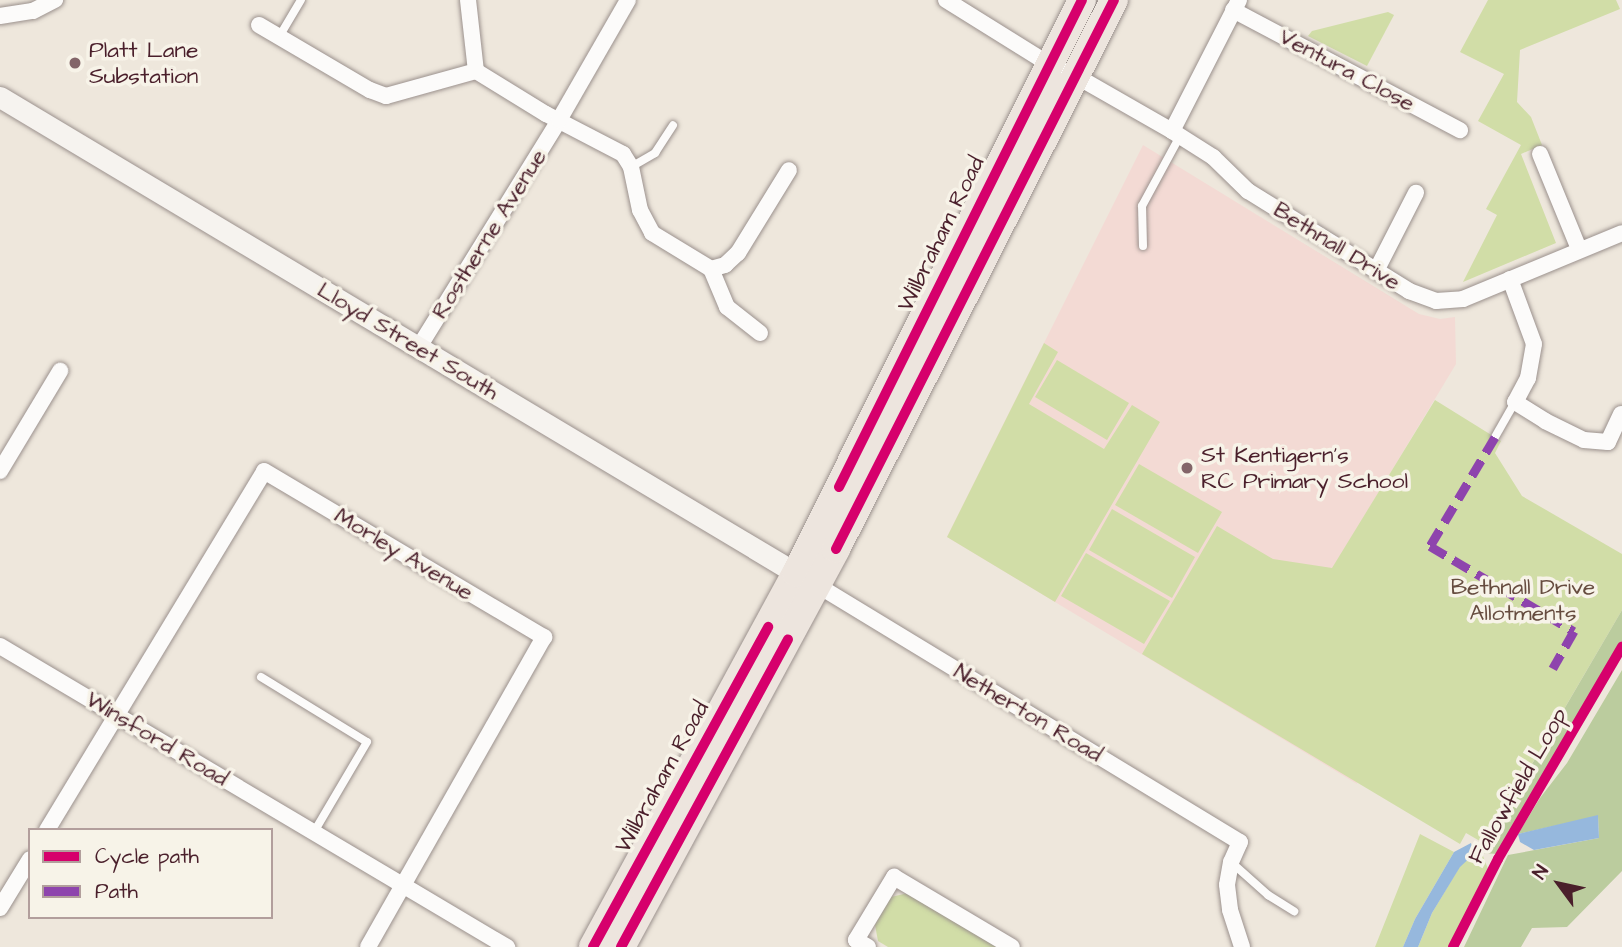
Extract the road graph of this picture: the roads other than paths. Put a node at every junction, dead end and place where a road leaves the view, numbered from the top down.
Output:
1 (55, 0) edge
2 (301, 0) edge
3 (468, 0) edge
4 (628, 0) edge
5 (946, 0) edge
6 (1082, 0) edge
7 (1114, 0) edge
8 (1236, 5) edge
9 (0, 16) edge
10 (259, 25) dead end
11 (279, 37) junction
12 (1049, 64) junction
13 (476, 71) junction
14 (1076, 76) junction
15 (0, 97) edge
16 (559, 120) junction
17 (673, 125) dead end
18 (1460, 130) dead end
19 (1176, 134) junction
20 (1540, 154) dead end
21 (631, 167) junction
22 (789, 170) dead end
23 (1416, 193) dead end
24 (1622, 233) edge
25 (1143, 246) dead end
26 (1579, 249) junction
27 (710, 269) junction
28 (1376, 271) junction
29 (1510, 279) junction
30 (760, 333) dead end
31 (419, 347) junction
32 (60, 371) dead end
33 (1515, 402) junction
34 (1621, 414) edge
35 (1495, 437) dead end
36 (0, 471) edge
37 (806, 579) junction
38 (0, 646) edge
39 (261, 677) dead end
40 (117, 715) junction
41 (48, 828) edge
42 (314, 832) junction
43 (28, 862) edge
44 (1231, 862) junction
45 (403, 885) junction
46 (0, 908) edge
47 (1294, 911) dead end
48 (368, 947) edge
49 (507, 947) edge
50 (593, 947) edge
51 (621, 947) edge
52 (869, 947) edge
53 (1012, 947) edge
54 (1242, 947) edge

1 - 9 street
2 - 11 lane
3 - 13 street
4 - 16 street, Rostherne Avenue
5 - 12 street, Bethnall Drive
6 - 12 highway, Wilbraham Road
7 - 14 highway, Wilbraham Road
8 - 18 street, Ventura Close
8 - 19 street
10 - 11 street
11 - 13 street
12 - 14 street, Bethnall Drive
12 - 37 highway, Wilbraham Road
13 - 16 street
14 - 19 street, Bethnall Drive
14 - 37 highway, Wilbraham Road
15 - 31 street, Lloyd Street South
16 - 21 street
16 - 31 street, Rostherne Avenue
17 - 21 lane
19 - 25 lane
19 - 28 street, Bethnall Drive
20 - 26 street
21 - 27 street
22 - 27 street
23 - 28 street
24 - 26 street, Bethnall Drive
26 - 29 street, Bethnall Drive
27 - 30 street
28 - 29 street, Bethnall Drive
29 - 33 street
31 - 37 street, Lloyd Street South
32 - 36 street
33 - 34 street
33 - 35 lane
37 - 44 street, Netherton Road
37 - 50 highway, Wilbraham Road
37 - 51 highway, Wilbraham Road
38 - 40 street, Winsford Road
39 - 42 lane
40 - 41 street
40 - 42 street, Winsford Road
40 - 45 street, Morley Avenue
42 - 45 street, Winsford Road
43 - 46 street
44 - 47 lane
44 - 54 street
45 - 48 street
45 - 49 street, Winsford Road
52 - 53 street

